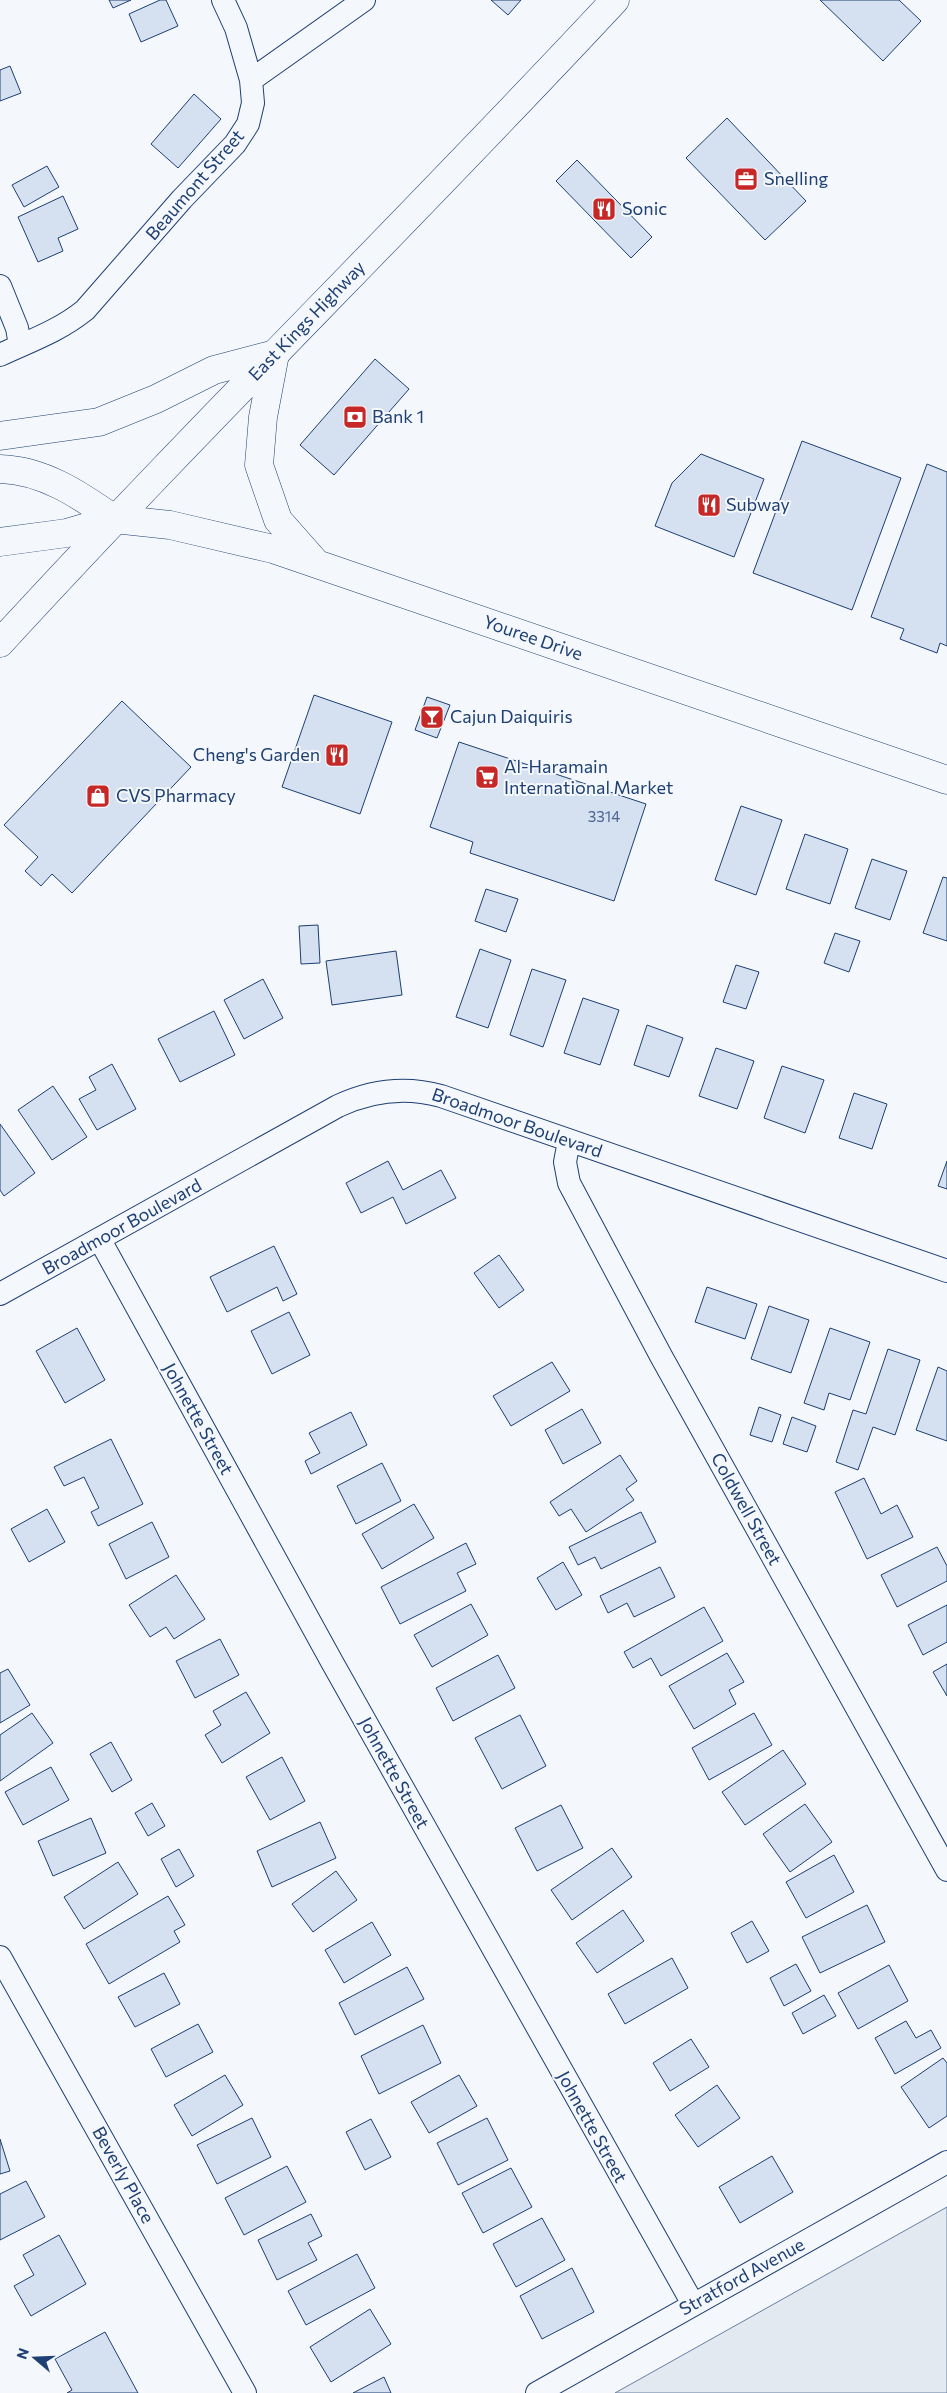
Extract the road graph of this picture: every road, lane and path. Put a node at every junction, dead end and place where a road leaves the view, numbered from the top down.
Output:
1 (223, 0) edge
2 (364, 0) edge
3 (615, 0) edge
4 (251, 80) junction
5 (0, 286) edge
6 (20, 345) junction
7 (275, 354) junction
8 (0, 355) edge
9 (0, 436) edge
10 (0, 469) edge
11 (114, 519) junction
12 (0, 542) edge
13 (317, 564) junction
14 (0, 643) edge
15 (947, 780) edge
16 (569, 1141) junction
17 (100, 1240) junction
18 (947, 1271) edge
19 (0, 1294) edge
20 (947, 1870) edge
21 (0, 1957) edge
22 (947, 2162) edge
23 (693, 2304) junction
24 (245, 2393) edge
25 (537, 2393) edge

1 - 4 street, Beaumont Street
2 - 4 street
3 - 7 main road, East Kings Highway
4 - 6 street, Beaumont Street
5 - 6 street
6 - 8 street, Beaumont Street
7 - 9 main road
7 - 11 main road, East Kings Highway
7 - 13 main road
10 - 11 main road, Youree Drive
11 - 12 main road, Youree Drive
11 - 13 main road, Youree Drive
11 - 14 main road, East Kings Highway
13 - 15 main road, Youree Drive
16 - 17 street, Broadmoor Boulevard
16 - 18 street, Broadmoor Boulevard
16 - 20 street, Coldwell Street
17 - 19 street, Broadmoor Boulevard
17 - 23 street, Johnette Street
21 - 24 street, Beverly Place
22 - 23 street, Stratford Avenue
23 - 25 street, Stratford Avenue

